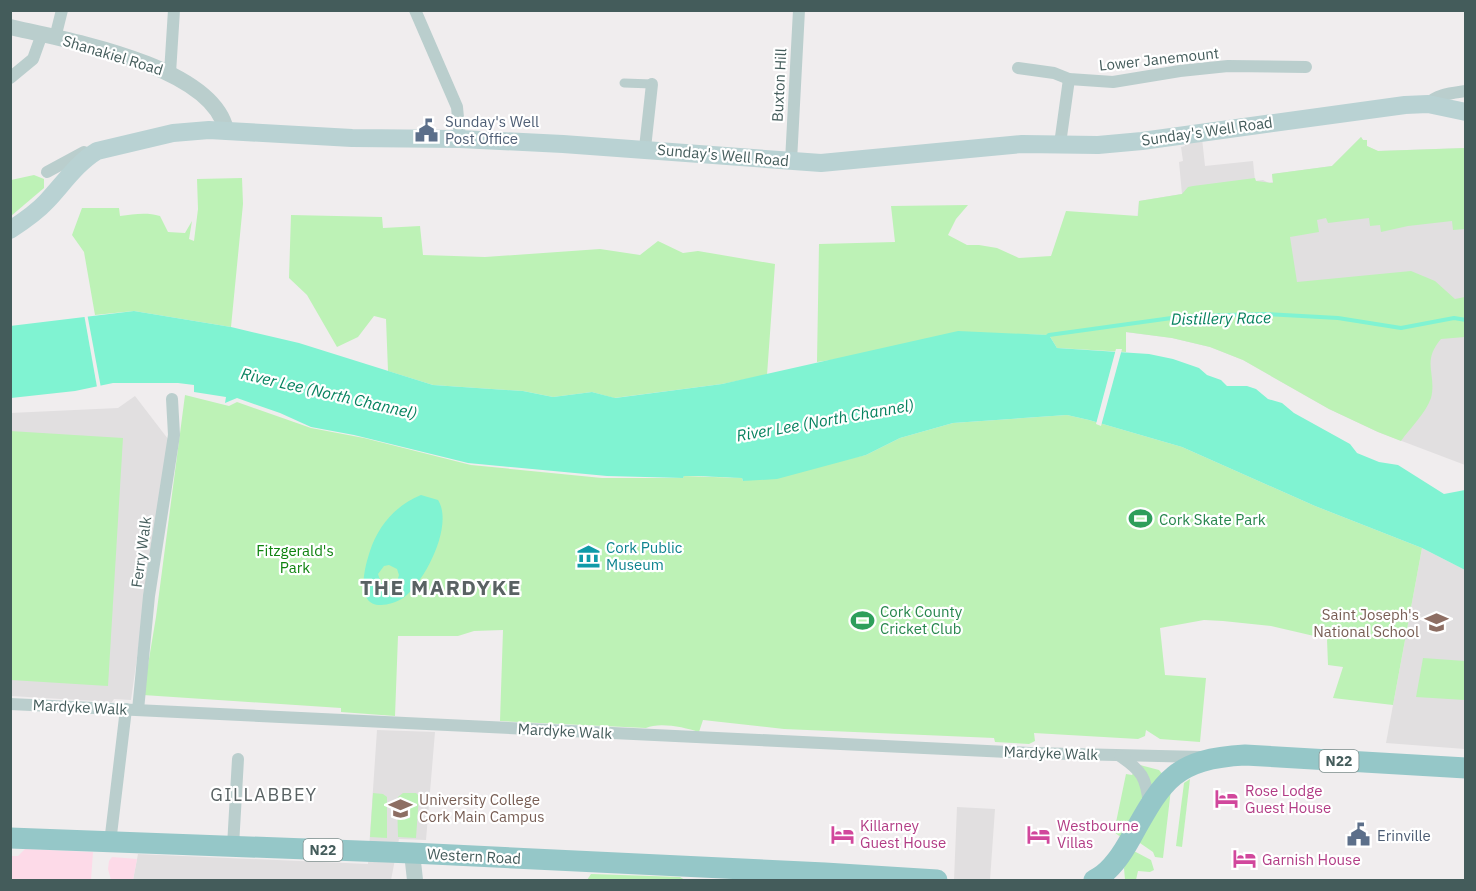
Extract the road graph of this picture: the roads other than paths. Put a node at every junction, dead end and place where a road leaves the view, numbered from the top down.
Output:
1 (62, 10) edge
2 (174, 10) edge
3 (415, 10) edge
4 (799, 10) edge
5 (10, 27) edge
6 (49, 36) junction
7 (1306, 67) dead end
8 (1018, 68) dead end
9 (170, 73) junction
10 (10, 78) edge
11 (1069, 79) junction
12 (624, 82) dead end
13 (652, 84) joint
14 (1466, 91) edge
15 (1428, 104) junction
16 (1466, 112) edge
17 (225, 130) junction
18 (460, 139) junction
19 (1060, 144) junction
20 (645, 148) junction
21 (90, 155) junction
22 (791, 161) junction
23 (47, 172) dead end
24 (10, 230) edge
25 (172, 399) dead end
26 (10, 704) edge
27 (132, 710) junction
28 (1120, 756) junction
29 (1213, 758) junction
30 (238, 759) dead end
31 (1466, 768) edge
32 (1149, 804) junction
33 (10, 838) edge
34 (110, 843) junction
35 (233, 846) junction
36 (412, 853) junction
37 (1118, 870) edge
38 (415, 880) edge
39 (937, 880) edge
40 (1094, 880) edge

1 - 6 street
2 - 9 street
3 - 18 street
4 - 22 street, Buxton Hill
5 - 6 street, Shanakiel Road
6 - 9 street, Shanakiel Road
6 - 10 street
7 - 11 street, Lower Janemount
8 - 11 street, Lower Janemount
9 - 17 street, Shanakiel Road
11 - 19 street
12 - 13 street
13 - 20 street
14 - 15 street
15 - 16 main road, Sunday's Well Road
15 - 19 main road, Sunday's Well Road
17 - 18 main road, Sunday's Well Road
17 - 21 main road, Sunday's Well Road
18 - 20 main road, Sunday's Well Road
19 - 22 main road, Sunday's Well Road
20 - 22 main road, Sunday's Well Road
21 - 23 street
21 - 24 main road, Sunday's Well Road
25 - 27 street, Ferry Walk
26 - 27 street, Mardyke Walk
27 - 28 street, Mardyke Walk
27 - 34 street, Ferry Walk
28 - 29 street, Mardyke Walk
28 - 32 street, Mardyke Walk
29 - 31 highway, Mardyke Walk / N22
29 - 32 highway, Mardyke Walk / N22
30 - 35 street
32 - 37 highway, Mardyke Walk / N22
33 - 34 highway, Western Road / N22
34 - 35 highway, Western Road / N22
35 - 36 highway, Western Road / N22
36 - 38 street
36 - 39 highway, Western Road / N22
37 - 40 highway, N22

